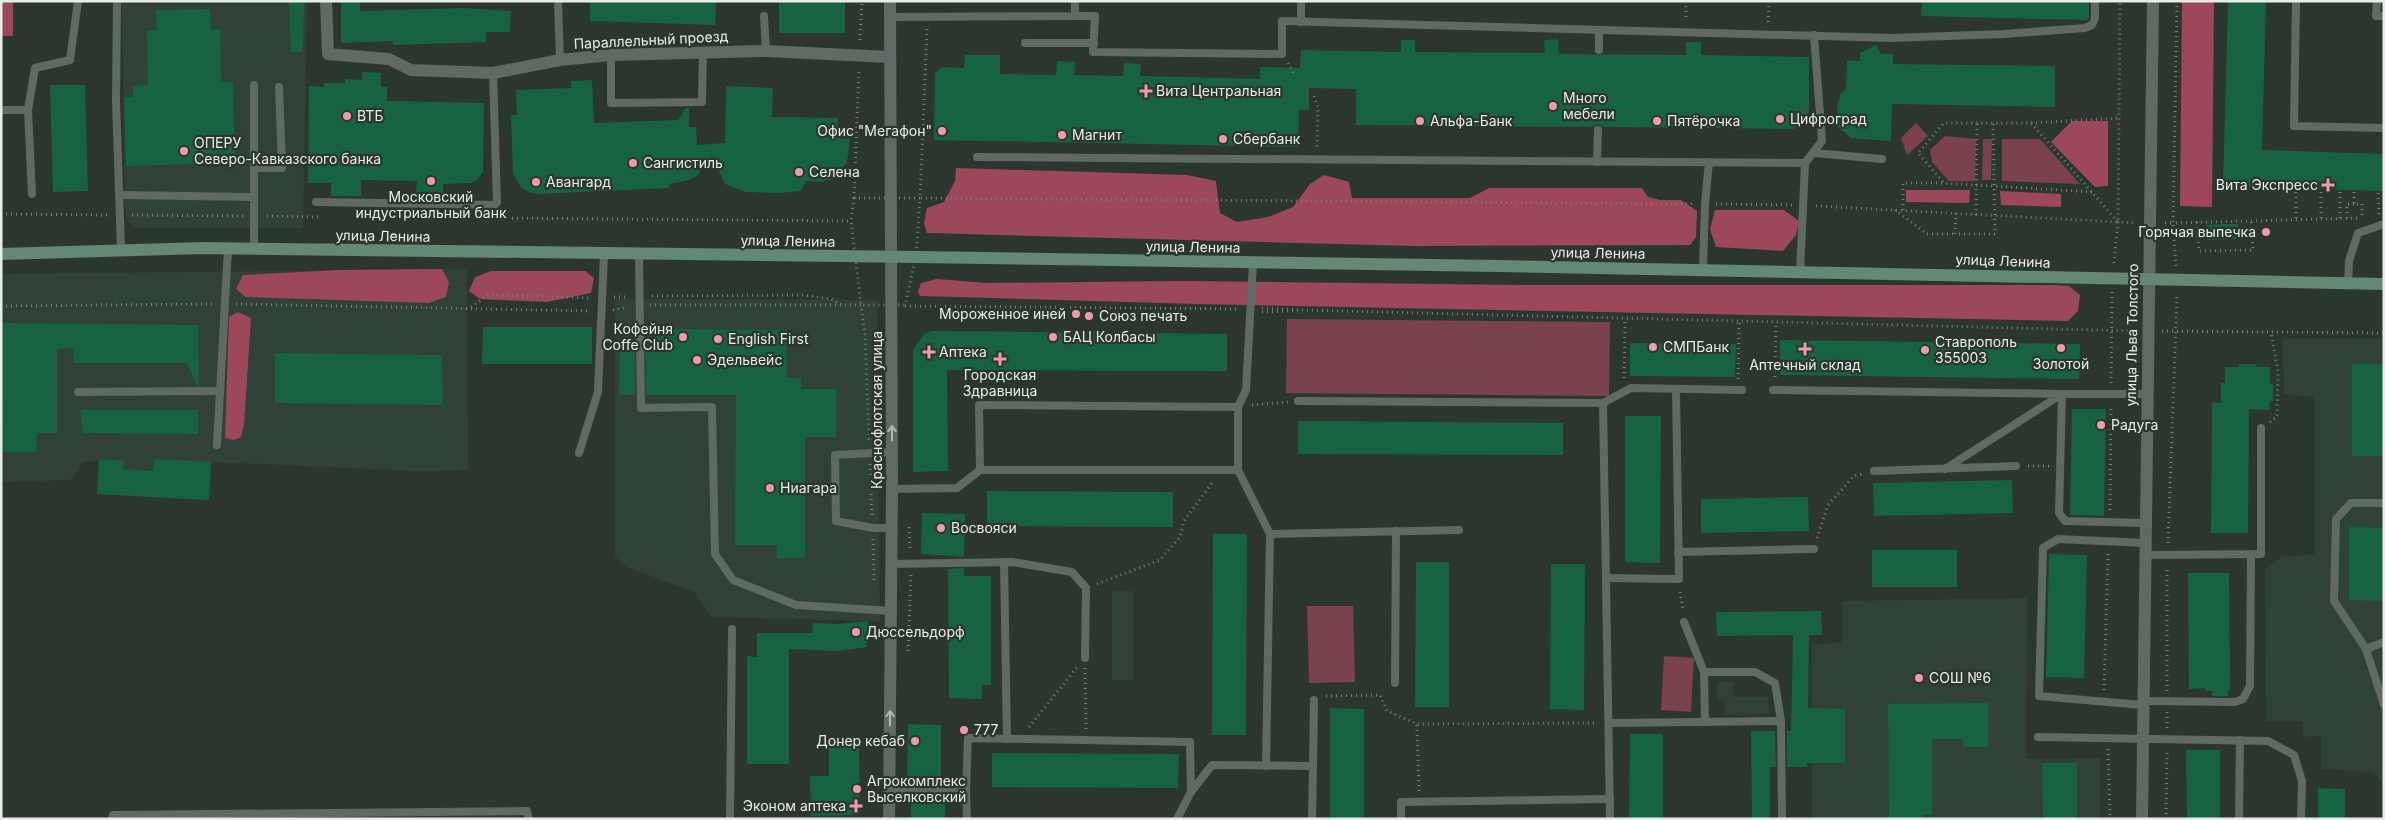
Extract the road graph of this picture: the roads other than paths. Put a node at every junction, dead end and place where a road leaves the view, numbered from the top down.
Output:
1 (78, 1) edge
2 (117, 1) edge
3 (326, 1) edge
4 (558, 1) edge
5 (890, 1) edge
6 (1075, 1) edge
7 (1301, 1) edge
8 (2095, 1) edge
9 (2153, 1) edge
10 (2296, 1) edge
11 (2377, 1) edge
12 (764, 16) dead end
13 (1075, 16) junction
14 (2384, 16) edge
15 (890, 17) junction
16 (1301, 22) junction
17 (1599, 30) junction
18 (1814, 35) junction
19 (1025, 43) dead end
20 (1094, 43) junction
21 (1599, 50) dead end
22 (766, 51) junction
23 (703, 52) junction
24 (611, 54) junction
25 (890, 57) junction
26 (560, 60) junction
27 (493, 73) junction
28 (254, 85) dead end
29 (279, 87) dead end
30 (1, 110) edge
31 (28, 110) junction
32 (2384, 128) edge
33 (1598, 130) dead end
34 (1814, 153) junction
35 (977, 157) dead end
36 (1882, 159) dead end
37 (1597, 162) junction
38 (1709, 162) junction
39 (1805, 163) junction
40 (254, 168) junction
41 (32, 194) dead end
42 (119, 195) junction
43 (253, 197) junction
44 (316, 202) dead end
45 (2384, 224) edge
46 (121, 249) junction
47 (228, 249) junction
48 (254, 249) junction
49 (1, 254) edge
50 (604, 254) junction
51 (639, 255) junction
52 (892, 257) junction
53 (1253, 263) junction
54 (1704, 270) junction
55 (1800, 272) junction
56 (2148, 280) junction
57 (2348, 284) junction
58 (2384, 284) edge
59 (1676, 389) junction
60 (1740, 390) road end
61 (1774, 390) road end
62 (220, 391) junction
63 (78, 392) dead end
64 (2062, 394) junction
65 (2146, 394) junction
66 (1298, 401) road end
67 (1603, 403) junction
68 (1238, 406) junction
69 (2261, 428) road end
70 (216, 445) dead end
71 (892, 452) junction
72 (579, 453) dead end
73 (2016, 466) road end
74 (1945, 469) junction
75 (980, 470) junction
76 (1238, 470) junction
77 (1874, 471) road end
78 (892, 489) junction
79 (2384, 503) edge
80 (2145, 523) junction
81 (892, 528) junction
82 (1458, 530) dead end
83 (1396, 531) junction
84 (1270, 534) junction
85 (1814, 548) road end
86 (2144, 549) junction
87 (1678, 552) junction
88 (2251, 554) junction
89 (1004, 562) junction
90 (892, 564) junction
91 (1606, 578) junction
92 (892, 611) junction
93 (1684, 622) road end
94 (732, 629) dead end
95 (2384, 642) edge
96 (2366, 649) junction
97 (1085, 658) road end
98 (1704, 672) junction
99 (1395, 683) dead end
100 (1314, 700) road end
101 (2142, 703) junction
102 (2384, 705) edge
103 (1781, 721) junction
104 (1705, 722) junction
105 (1609, 723) junction
106 (2038, 737) dead end
107 (1006, 738) junction
108 (2142, 739) junction
109 (2240, 740) junction
110 (1266, 766) junction
111 (1313, 766) junction
112 (889, 789) junction
113 (966, 791) junction
114 (1192, 792) junction
115 (1610, 799) junction
116 (112, 819) edge
117 (529, 819) edge
118 (730, 819) edge
119 (888, 819) edge
120 (967, 819) edge
121 (1177, 819) edge
122 (1312, 819) edge
123 (1401, 819) edge
124 (1610, 819) edge
125 (1782, 819) edge
126 (2142, 819) edge
127 (2239, 819) edge
128 (2301, 819) edge

1 - 31 lane
2 - 42 lane
3 - 27 street, Параллельный проезд
4 - 26 lane
5 - 15 street, Краснофлотская улица
6 - 13 lane
7 - 16 lane
8 - 18 lane
9 - 56 street, улица Льва Толстого
10 - 32 lane
11 - 14 lane
12 - 22 lane
13 - 15 lane
13 - 20 lane
15 - 25 street, Краснофлотская улица
16 - 17 lane
16 - 20 lane
17 - 18 lane
17 - 21 lane
18 - 34 lane
19 - 20 lane
22 - 23 street, Параллельный проезд
22 - 25 street, Параллельный проезд
23 - 24 street, Параллельный проезд
23 - 24 lane
24 - 26 street, Параллельный проезд
25 - 52 street, Краснофлотская улица
26 - 27 street, Параллельный проезд
27 - 44 lane
28 - 40 lane
29 - 40 lane
30 - 31 lane
31 - 41 lane
33 - 37 lane
34 - 36 lane
34 - 39 lane
35 - 37 lane
37 - 38 lane
38 - 39 lane
38 - 54 lane
39 - 55 lane
40 - 43 lane
42 - 43 lane
42 - 46 lane
43 - 48 lane
45 - 57 lane
46 - 47 main road, улица Ленина
46 - 49 main road, улица Ленина
47 - 48 main road, улица Ленина
47 - 62 lane
48 - 50 main road, улица Ленина
50 - 51 main road, улица Ленина
50 - 72 lane
51 - 52 main road, улица Ленина
51 - 92 lane
52 - 53 main road, улица Ленина
71 -> 52 street, Краснофлотская улица
53 - 54 main road, улица Ленина
53 - 68 lane
54 - 55 main road, улица Ленина
55 - 56 main road, улица Ленина
56 - 57 main road, улица Ленина
56 - 65 street, улица Льва Толстого
57 - 58 main road, улица Ленина
59 - 60 lane
59 - 67 lane
59 - 87 lane
61 - 64 lane
62 - 63 lane
62 - 70 lane
64 - 65 lane
64 - 74 lane
64 - 80 lane
65 - 80 street, улица Льва Толстого
66 - 67 lane
67 - 91 lane
68 - 75 lane
68 - 76 lane
69 - 88 lane
71 - 78 street, Краснофлотская улица
71 - 81 lane
73 - 74 lane
74 - 77 lane
75 - 76 lane
75 - 78 lane
76 - 84 lane
78 - 81 street, Краснофлотская улица
79 - 96 lane
80 - 86 street, улица Льва Толстого
81 - 90 street, Краснофлотская улица
82 - 83 lane
83 - 84 lane
83 - 99 lane
84 - 110 lane
85 - 87 lane
86 - 88 lane
86 - 101 street, улица Льва Толстого
86 - 101 lane
87 - 91 lane
88 - 101 lane
89 - 90 lane
89 - 97 lane
89 - 107 lane
90 - 92 street, Краснофлотская улица
91 - 105 lane
112 -> 92 street, Краснофлотская улица
93 - 98 lane
94 - 118 lane
95 - 96 lane
96 - 102 lane
98 - 103 lane
98 - 104 lane
100 - 111 lane
101 - 108 street, улица Льва Толстого
103 - 104 lane
103 - 125 lane
104 - 105 lane
105 - 115 lane
106 - 108 lane
107 - 113 lane
107 - 114 lane
108 - 109 lane
108 - 126 street, улица Льва Толстого
109 - 127 lane
109 - 128 lane
110 - 111 lane
110 - 114 lane
111 - 122 lane
112 - 113 lane
112 - 119 street, Краснофлотская улица
113 - 120 lane
114 - 121 lane
115 - 123 lane
115 - 124 lane
116 - 117 lane

